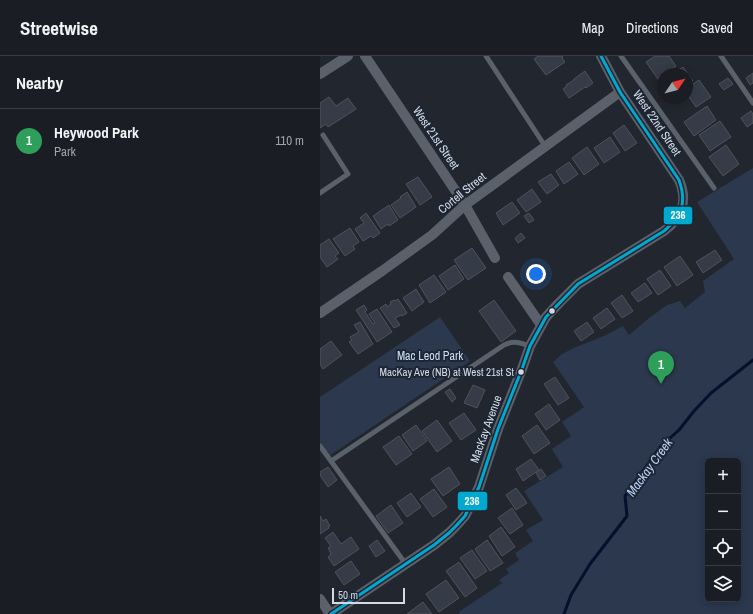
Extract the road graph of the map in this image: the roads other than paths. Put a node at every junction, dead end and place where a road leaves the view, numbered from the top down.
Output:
1 (348, 56) edge
2 (365, 56) edge
3 (486, 56) edge
4 (601, 56) edge
5 (620, 56) edge
6 (721, 56) edge
7 (320, 74) edge
8 (620, 92) junction
9 (753, 103) edge
10 (323, 136) dead end
11 (545, 146) junction
12 (714, 188) dead end
13 (320, 193) edge
14 (465, 205) junction
15 (682, 207) joint
16 (495, 258) dead end
17 (508, 277) dead end
18 (320, 313) edge
19 (541, 325) junction
20 (530, 346) junction
21 (320, 446) edge
22 (331, 461) junction
23 (405, 564) junction
24 (320, 599) edge
25 (331, 614) edge

1 - 7 street
2 - 14 street, West 21st Street
3 - 11 lane
4 - 8 street, West 22nd Street
5 - 12 lane
6 - 9 lane
8 - 11 street, Cortell Street
8 - 15 street, West 22nd Street
10 - 13 lane
11 - 14 street, Cortell Street
14 - 16 street, West 21st Street
14 - 18 street, Cortell Street
15 - 19 street, MacKay Avenue
17 - 19 street
19 - 20 street, MacKay Avenue
20 - 22 lane
20 - 23 street, MacKay Avenue
21 - 22 lane
22 - 23 lane
23 - 25 street, MacKay Avenue
24 - 25 street

